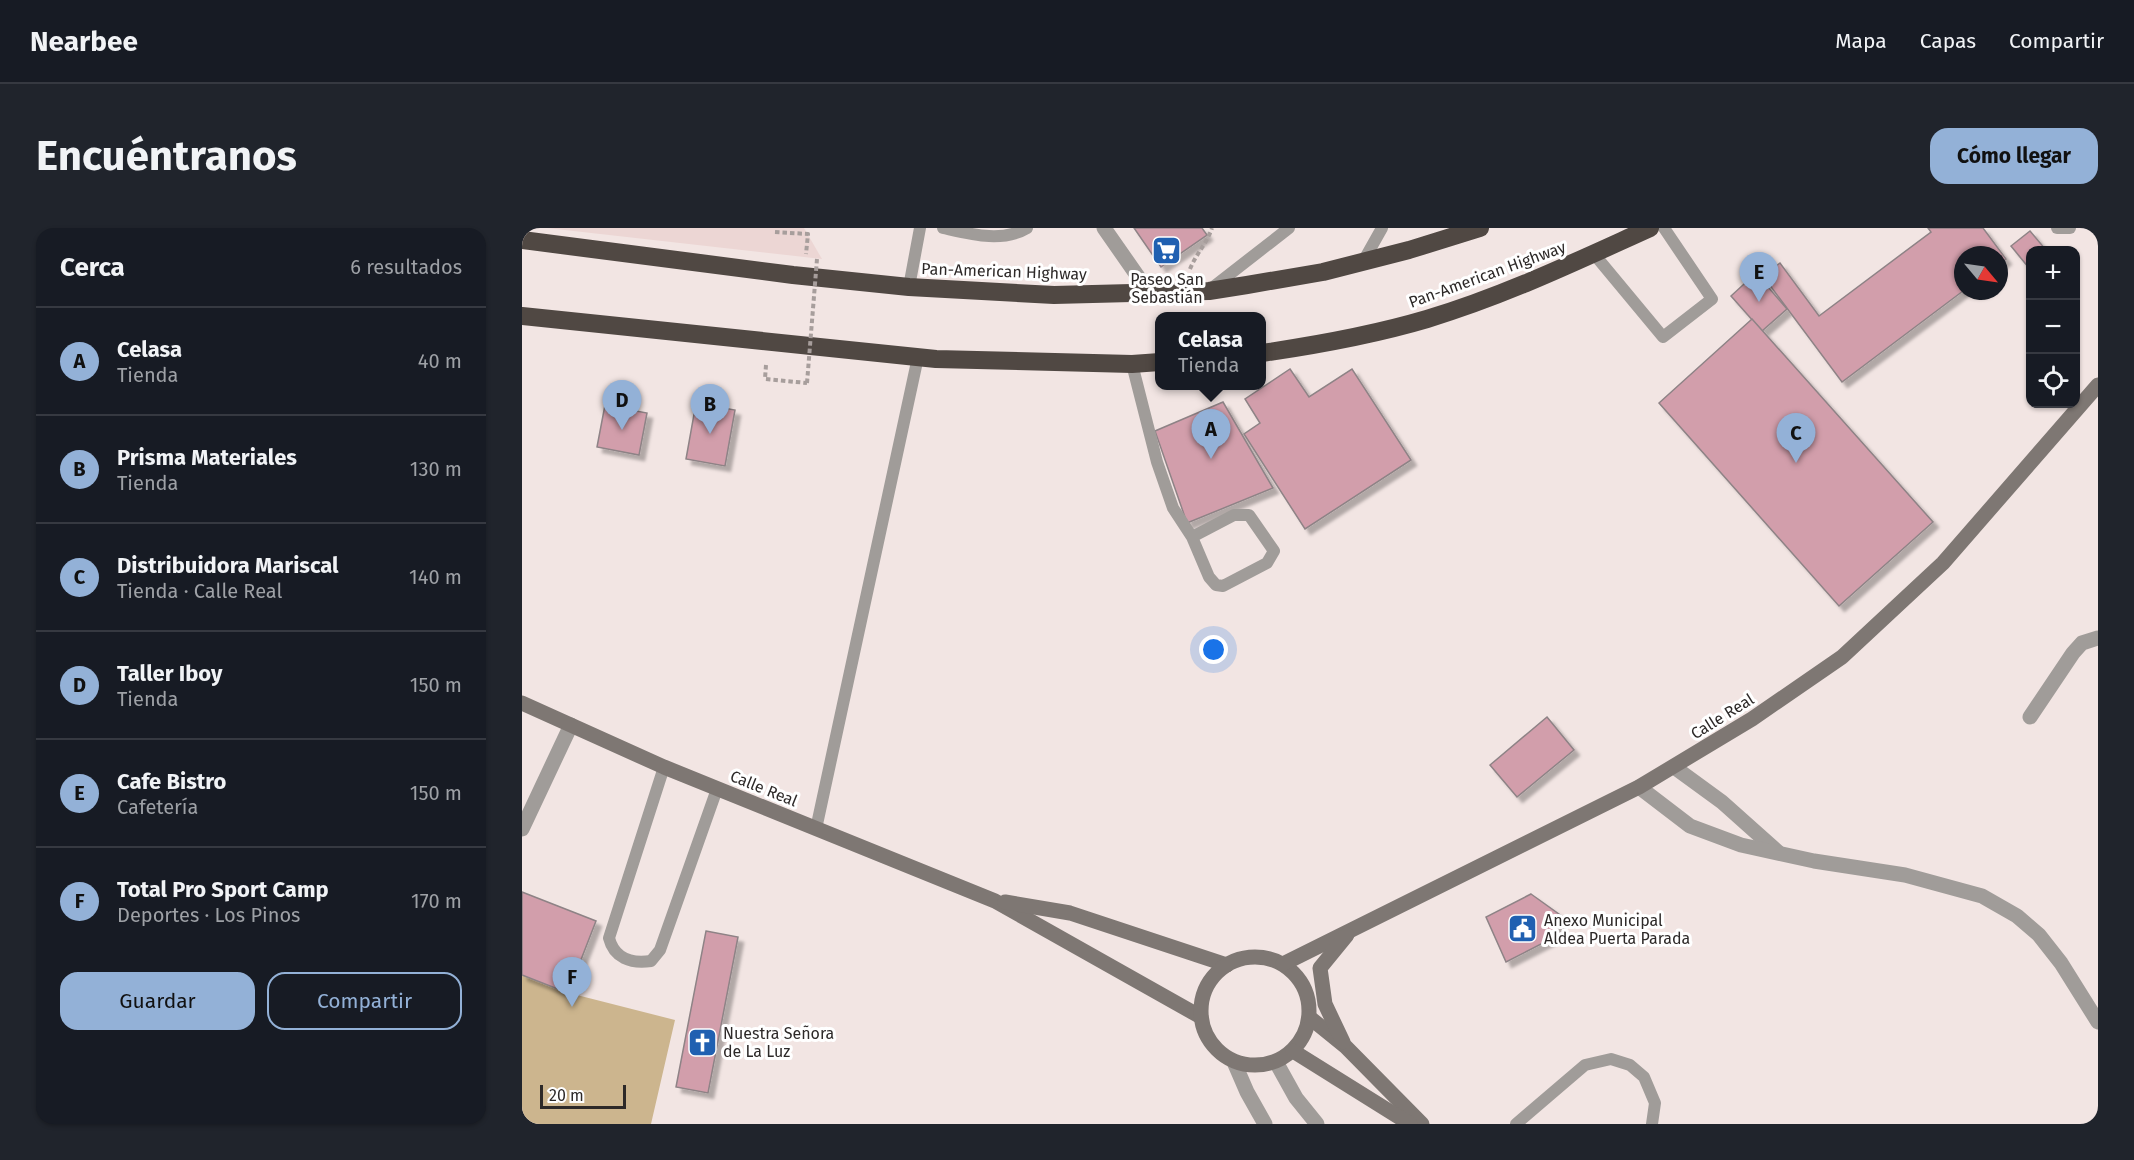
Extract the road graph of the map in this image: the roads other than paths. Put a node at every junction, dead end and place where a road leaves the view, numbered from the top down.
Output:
1 (920, 228) edge
2 (943, 228) edge
3 (1027, 228) edge
4 (1104, 228) edge
5 (1289, 228) edge
6 (1382, 228) edge
7 (1480, 228) edge
8 (1650, 228) edge
9 (1664, 228) edge
10 (2057, 228) edge
11 (2070, 228) edge
12 (522, 240) edge
13 (1594, 254) junction
14 (1364, 261) junction
15 (909, 287) junction
16 (1148, 291) junction
17 (1209, 291) junction
18 (522, 316) edge
19 (1266, 352) edge
20 (918, 357) junction
21 (1155, 362) edge
22 (1132, 364) junction
23 (2098, 385) edge
24 (1192, 537) junction
25 (2098, 638) edge
26 (522, 703) edge
27 (2030, 717) dead end
28 (571, 725) junction
29 (664, 767) junction
30 (1674, 767) junction
31 (1640, 787) junction
32 (717, 789) junction
33 (522, 829) edge
34 (816, 829) junction
35 (1778, 852) junction
36 (995, 901) junction
37 (1351, 930) junction
38 (1283, 964) junction
39 (1227, 965) junction
40 (1201, 1017) junction
41 (1309, 1017) junction
42 (2098, 1022) edge
43 (1346, 1047) junction
44 (1293, 1051) junction
45 (1234, 1062) junction
46 (1276, 1062) junction
47 (1265, 1124) edge
48 (1317, 1124) edge
49 (1410, 1124) edge
50 (1422, 1124) edge
51 (1516, 1124) edge
52 (1652, 1124) edge

1 - 15 lane
2 - 3 lane
4 - 16 street
5 - 17 lane
6 - 14 lane
7 - 14 highway, Pan-American Highway
8 - 13 highway, Pan-American Highway
9 - 13 lane
10 - 11 lane
12 - 15 highway, Pan-American Highway
13 - 19 highway, Pan-American Highway
14 - 17 highway, Pan-American Highway
15 - 16 highway, Pan-American Highway
16 - 17 highway, Pan-American Highway
18 - 20 highway
20 - 22 highway
20 - 34 lane
21 - 22 highway
22 - 24 lane
23 - 30 main road, Calle Real
24 - 24 lane
25 - 27 street
26 - 28 main road, Calle Real
28 - 29 main road, Calle Real
28 - 33 street
29 - 32 main road, Calle Real
29 - 32 lane
30 - 31 main road, Calle Real
30 - 35 street
31 - 35 street
31 - 37 main road, Calle Real
32 - 34 main road, Calle Real
34 - 36 main road, Calle Real
35 - 42 street
36 - 39 main road, Calle Real
36 - 40 main road, Calle Real
37 - 38 main road, Calle Real
37 - 43 main road
38 - 39 main road
38 - 41 main road
39 - 40 main road
40 - 45 main road
41 - 43 main road
41 - 44 main road
43 - 50 main road
44 - 46 main road
44 - 49 main road
45 - 46 main road
45 - 47 street
46 - 48 street
51 - 52 lane

